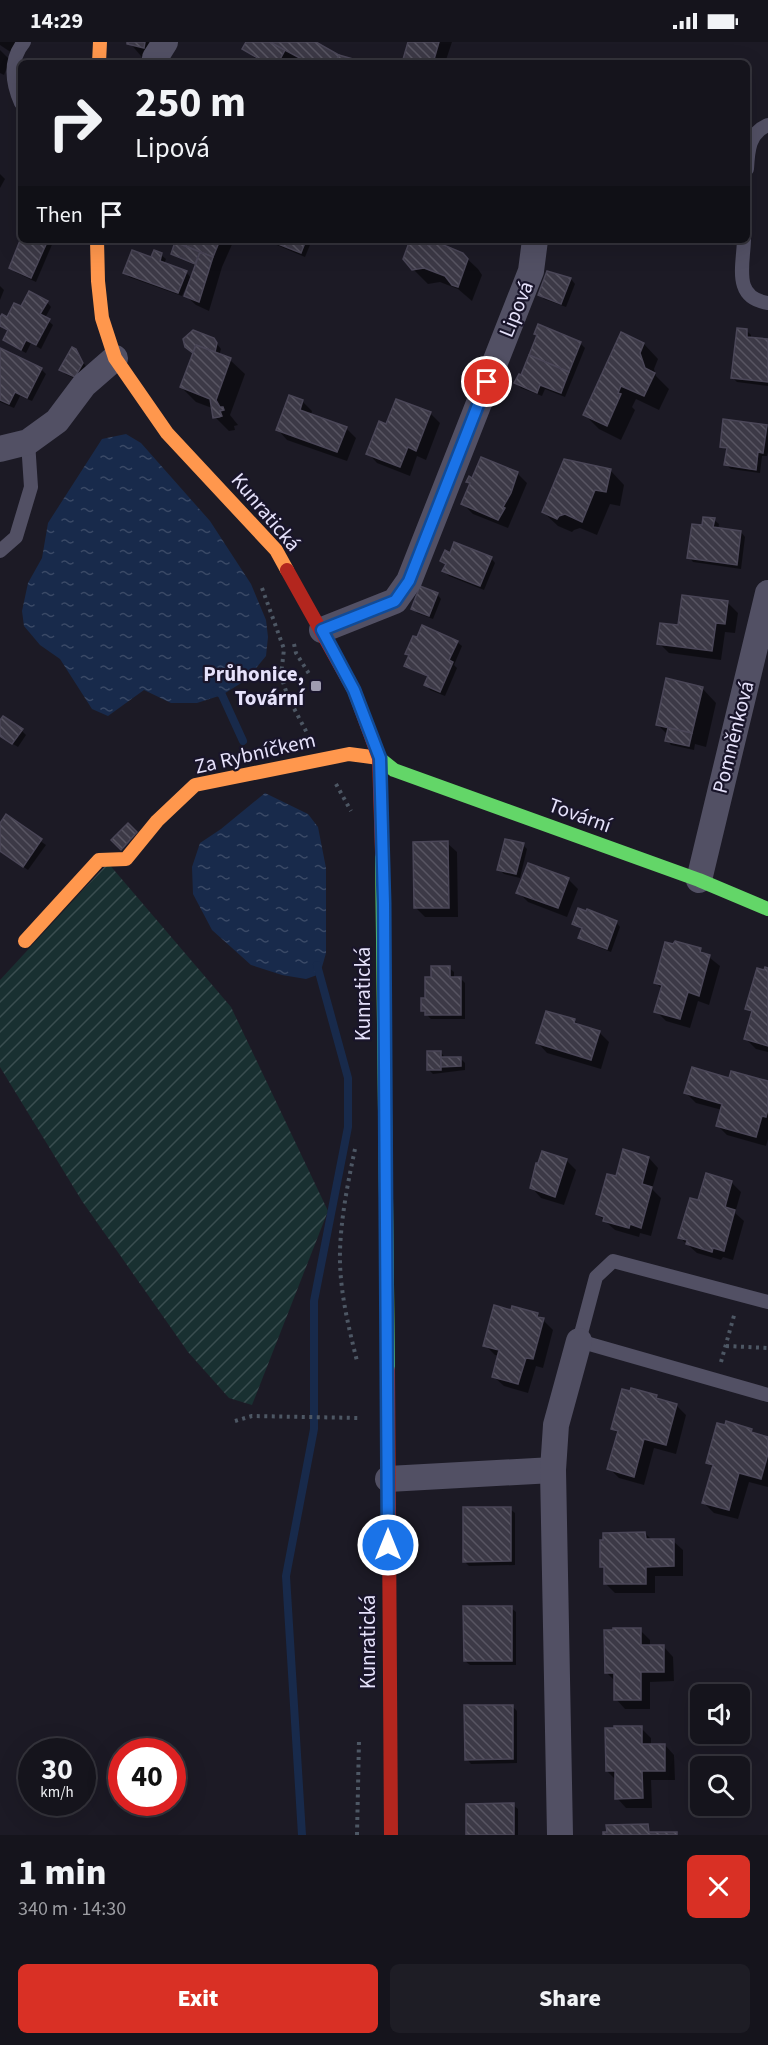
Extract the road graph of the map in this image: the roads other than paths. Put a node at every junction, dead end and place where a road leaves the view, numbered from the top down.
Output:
1 (24, 42) edge
2 (100, 42) edge
3 (99, 60) edge
4 (18, 92) edge
5 (768, 125) edge
6 (750, 143) edge
7 (97, 243) edge
8 (535, 243) edge
9 (744, 243) edge
10 (768, 303) edge
11 (115, 358) junction
12 (28, 442) junction
13 (0, 449) edge
14 (0, 551) edge
15 (768, 593) edge
16 (322, 630) junction
17 (380, 758) junction
18 (699, 880) junction
19 (768, 909) edge
20 (25, 941) dead end
21 (768, 1302) edge
22 (579, 1341) junction
23 (768, 1395) edge
24 (553, 1470) junction
25 (388, 1479) junction
26 (391, 1835) edge
27 (561, 1835) edge

1 - 4 lane
2 - 3 street
5 - 6 lane
7 - 11 street, Kunratická
8 - 16 street, Lipová
9 - 10 lane
11 - 12 street
11 - 16 street, Kunratická
12 - 13 street
12 - 14 lane
15 - 18 street, Pomněnková
16 - 17 street, Kunratická
17 - 18 street, Tovární
17 - 20 street, Za Rybníčkem
17 - 25 street, Kunratická
18 - 19 street, Tovární
21 - 22 lane
22 - 23 lane
22 - 24 street
24 - 25 street
24 - 27 street
25 - 26 street, Kunratická

